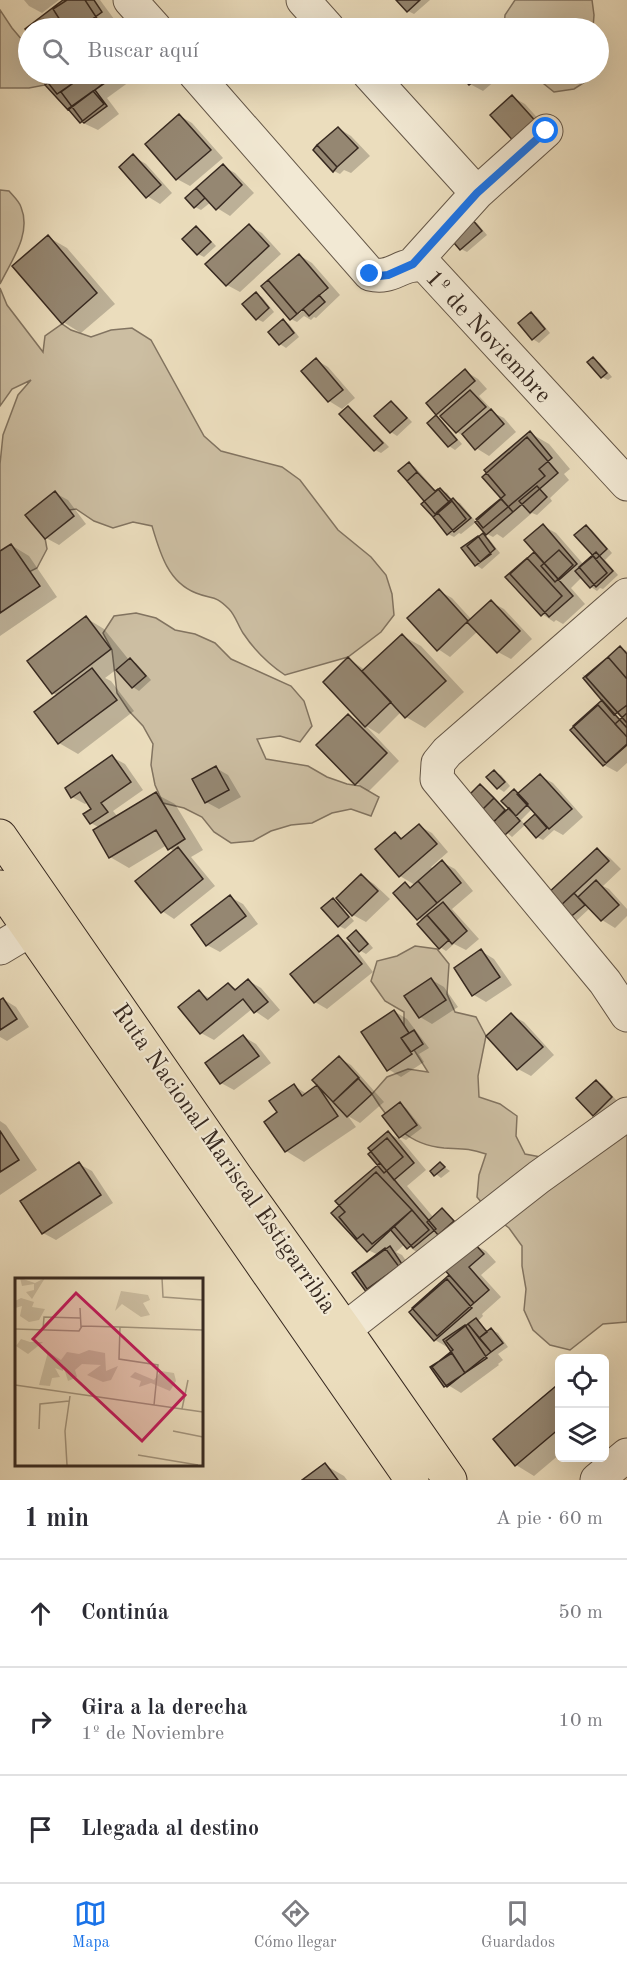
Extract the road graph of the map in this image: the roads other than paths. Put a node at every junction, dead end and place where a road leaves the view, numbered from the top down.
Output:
1 (303, 0) edge
2 (134, 1) edge
3 (147, 18) edge
4 (319, 18) edge
5 (204, 84) edge
6 (378, 84) edge
7 (546, 131) dead end
8 (477, 193) junction
9 (413, 264) junction
10 (627, 484) edge
11 (627, 595) edge
12 (0, 836) edge
13 (0, 887) edge
14 (30, 930) junction
15 (0, 948) edge
16 (627, 1015) edge
17 (627, 1114) edge
18 (345, 1329) junction
19 (627, 1455) edge
20 (412, 1480) edge
21 (450, 1480) edge
22 (597, 1480) edge

1 - 4 street
2 - 3 street
5 - 9 street, 1º de Noviembre
6 - 8 street
7 - 8 street
8 - 9 street
9 - 10 street, 1º de Noviembre
11 - 16 street
12 - 18 highway, Ruta Nacional Mariscal Estigarribia
13 - 14 highway, Ruta Nacional Mariscal Estigarribia
14 - 15 street
14 - 20 highway, Ruta Nacional Mariscal Estigarribia
17 - 18 street
18 - 21 highway, Ruta Nacional Mariscal Estigarribia
19 - 22 street

